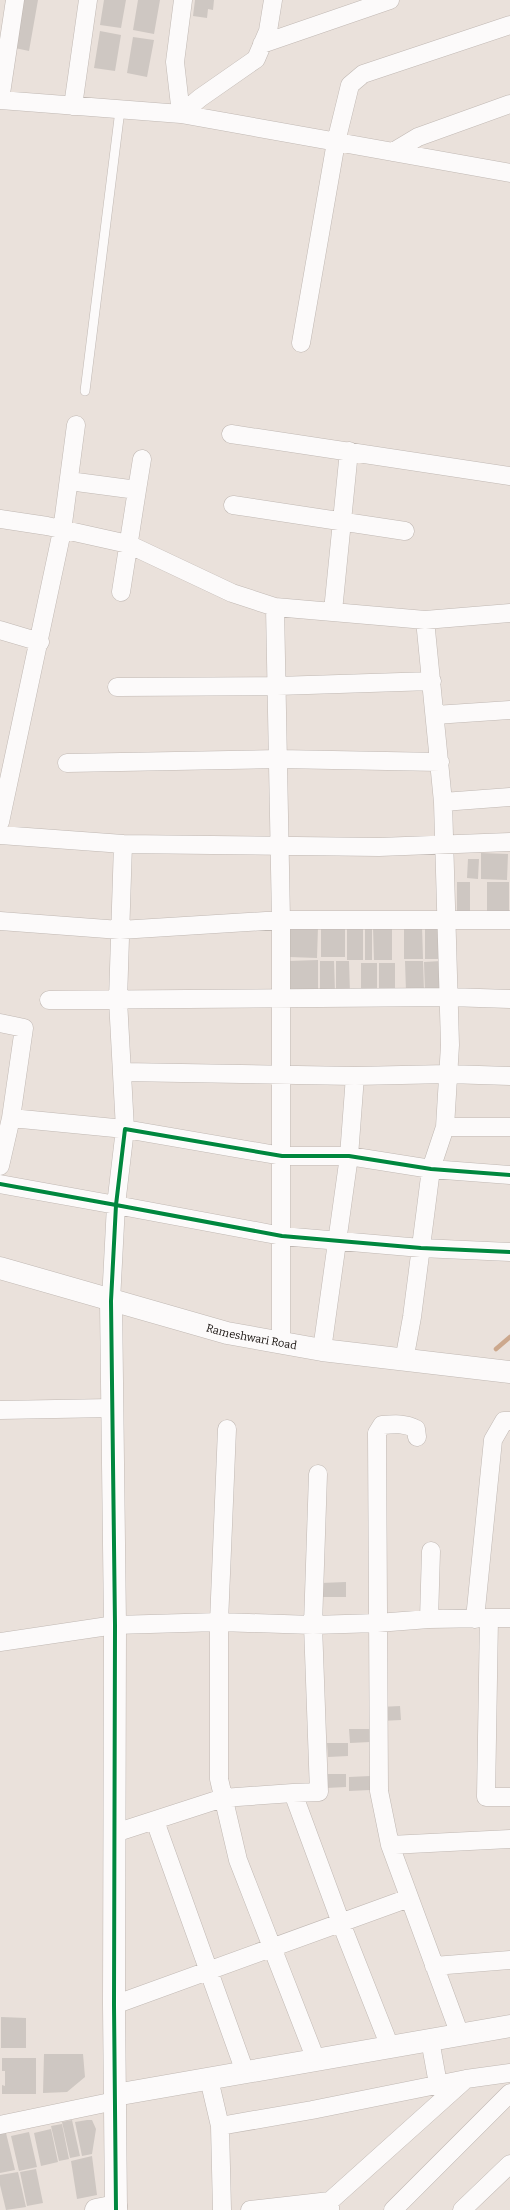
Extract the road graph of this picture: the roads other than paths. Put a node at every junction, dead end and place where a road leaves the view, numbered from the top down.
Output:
1 (15, 0) edge
2 (88, 0) edge
3 (183, 0) edge
4 (273, 0) edge
5 (390, 0) edge
6 (510, 25) edge
7 (262, 44) junction
8 (0, 100) edge
9 (510, 104) edge
10 (73, 106) junction
11 (120, 110) junction
12 (181, 114) junction
13 (336, 142) junction
14 (394, 152) junction
15 (510, 173) edge
16 (301, 344) dead end
17 (85, 391) dead end
18 (76, 425) dead end
19 (231, 434) dead end
20 (349, 451) junction
21 (142, 459) dead end
22 (510, 476) edge
23 (69, 481) junction
24 (137, 490) junction
25 (232, 505) dead end
26 (0, 519) edge
27 (342, 523) junction
28 (62, 531) junction
29 (405, 531) dead end
30 (128, 544) junction
31 (121, 592) dead end
32 (274, 607) junction
33 (333, 611) junction
34 (510, 613) edge
35 (425, 620) junction
36 (0, 630) edge
37 (40, 642) junction
38 (432, 681) junction
39 (277, 686) junction
40 (117, 687) dead end
41 (510, 710) edge
42 (435, 715) junction
43 (279, 759) junction
44 (440, 762) junction
45 (67, 763) dead end
46 (510, 797) edge
47 (443, 802) junction
48 (0, 822) edge
49 (0, 835) edge
50 (510, 842) edge
51 (123, 844) junction
52 (445, 844) junction
53 (280, 845) junction
54 (281, 920) junction
55 (447, 920) junction
56 (510, 920) edge
57 (0, 921) edge
58 (120, 930) junction
59 (448, 998) junction
60 (282, 999) junction
61 (510, 999) edge
62 (49, 1000) dead end
63 (118, 1000) junction
64 (0, 1024) edge
65 (123, 1072) junction
66 (281, 1074) junction
67 (448, 1074) junction
68 (355, 1076) junction
69 (510, 1076) edge
70 (11, 1118) junction
71 (445, 1127) junction
72 (510, 1127) edge
73 (125, 1129) junction
74 (282, 1156) junction
75 (349, 1156) junction
76 (0, 1166) edge
77 (431, 1169) junction
78 (510, 1175) edge
79 (0, 1184) edge
80 (116, 1205) junction
81 (282, 1236) junction
82 (337, 1242) junction
83 (421, 1248) junction
84 (510, 1252) edge
85 (0, 1268) edge
86 (111, 1301) junction
87 (281, 1342) junction
88 (322, 1350) junction
89 (404, 1361) junction
90 (510, 1372) edge
91 (111, 1408) junction
92 (0, 1410) edge
93 (510, 1421) edge
94 (227, 1429) dead end
95 (417, 1437) dead end
96 (318, 1474) dead end
97 (431, 1551) dead end
98 (482, 1618) junction
99 (510, 1618) edge
100 (429, 1619) junction
101 (219, 1622) junction
102 (377, 1623) junction
103 (115, 1625) junction
104 (313, 1625) junction
105 (0, 1642) edge
106 (293, 1793) junction
107 (510, 1797) edge
108 (223, 1798) junction
109 (155, 1821) junction
110 (115, 1833) junction
111 (510, 1839) edge
112 (390, 1844) junction
113 (409, 1898) junction
114 (340, 1923) junction
115 (272, 1948) junction
116 (510, 1960) edge
117 (434, 1966) junction
118 (208, 1971) junction
119 (114, 2005) junction
120 (510, 2026) edge
121 (460, 2035) junction
122 (430, 2040) junction
123 (390, 2047) junction
124 (316, 2060) junction
125 (245, 2072) junction
126 (510, 2073) edge
127 (209, 2078) junction
128 (466, 2079) junction
129 (438, 2084) junction
130 (510, 2093) edge
131 (115, 2098) junction
132 (0, 2125) edge
133 (220, 2126) junction
134 (510, 2164) edge
135 (330, 2206) edge
136 (109, 2209) edge
137 (222, 2210) edge
138 (250, 2210) edge
139 (393, 2210) edge
140 (462, 2210) edge

1 - 8 street
2 - 10 street
3 - 12 street
4 - 7 street
5 - 7 street
6 - 13 street
7 - 12 street
8 - 10 street
9 - 14 street
10 - 11 street
11 - 12 street
11 - 17 lane
12 - 13 street
13 - 14 street
13 - 16 street
14 - 15 street
18 - 23 street
19 - 20 street
20 - 22 street
20 - 27 street
21 - 24 street
23 - 24 street
23 - 28 street
24 - 30 street
25 - 27 street
26 - 28 street
27 - 29 street
27 - 33 street
28 - 30 street
28 - 37 street
30 - 31 street
30 - 32 street
32 - 33 street
32 - 39 street
33 - 35 street
34 - 35 street
35 - 38 street
36 - 37 street
37 - 48 street
38 - 39 street
38 - 42 street
39 - 40 street
39 - 43 street
41 - 42 street
42 - 44 street
43 - 44 street
43 - 45 street
43 - 53 street
44 - 47 street
46 - 47 street
47 - 52 street
49 - 51 street
50 - 52 street
51 - 53 street
51 - 58 street
52 - 53 street
52 - 55 street
53 - 54 street
54 - 55 street
54 - 58 street
54 - 60 street
55 - 56 street
55 - 59 street
57 - 58 street
58 - 63 street
59 - 60 street
59 - 61 street
59 - 67 street
60 - 63 street
60 - 66 street
62 - 63 street
63 - 65 street
64 - 70 street
65 - 66 street
65 - 73 street
66 - 68 street
66 - 74 street
67 - 68 street
67 - 69 street
67 - 71 street
68 - 75 street
70 - 73 street
70 - 76 street
71 - 72 street
71 - 77 street
73 - 74 street
73 - 80 street
74 - 75 street
74 - 81 street
75 - 77 street
75 - 82 street
77 - 78 street
77 - 83 street
79 - 80 street
80 - 81 street
80 - 86 street
81 - 82 street
81 - 87 street
82 - 83 street
82 - 88 street
83 - 84 street
83 - 89 street
85 - 86 street, Rameshwari Road
86 - 87 street, Rameshwari Road
86 - 91 street
87 - 88 street, Rameshwari Road
88 - 89 street, Rameshwari Road
89 - 90 street, Rameshwari Road
91 - 92 street
91 - 103 street
93 - 98 street
94 - 101 street
95 - 102 street
96 - 104 street
97 - 100 street
98 - 99 street
98 - 100 street
98 - 107 street
100 - 102 street
101 - 103 street
101 - 104 street
101 - 108 street
102 - 104 street
102 - 112 street
103 - 105 street
103 - 110 street
104 - 106 street
106 - 108 street
106 - 114 street
108 - 109 street
108 - 115 street
109 - 110 street
109 - 118 street
110 - 119 street
111 - 112 street
112 - 113 street
113 - 114 street
113 - 117 street
114 - 115 street
114 - 123 street
115 - 118 street
115 - 124 street
116 - 117 street
117 - 121 street
118 - 119 street
118 - 125 street
119 - 131 street
120 - 121 street
121 - 122 street
122 - 123 street
122 - 129 street
123 - 124 street
124 - 125 street
125 - 127 street
126 - 128 street
127 - 131 street
127 - 133 street
128 - 129 street
128 - 135 street
129 - 133 street
130 - 139 street
131 - 132 street
131 - 136 street
133 - 137 street
134 - 140 street
135 - 138 street

